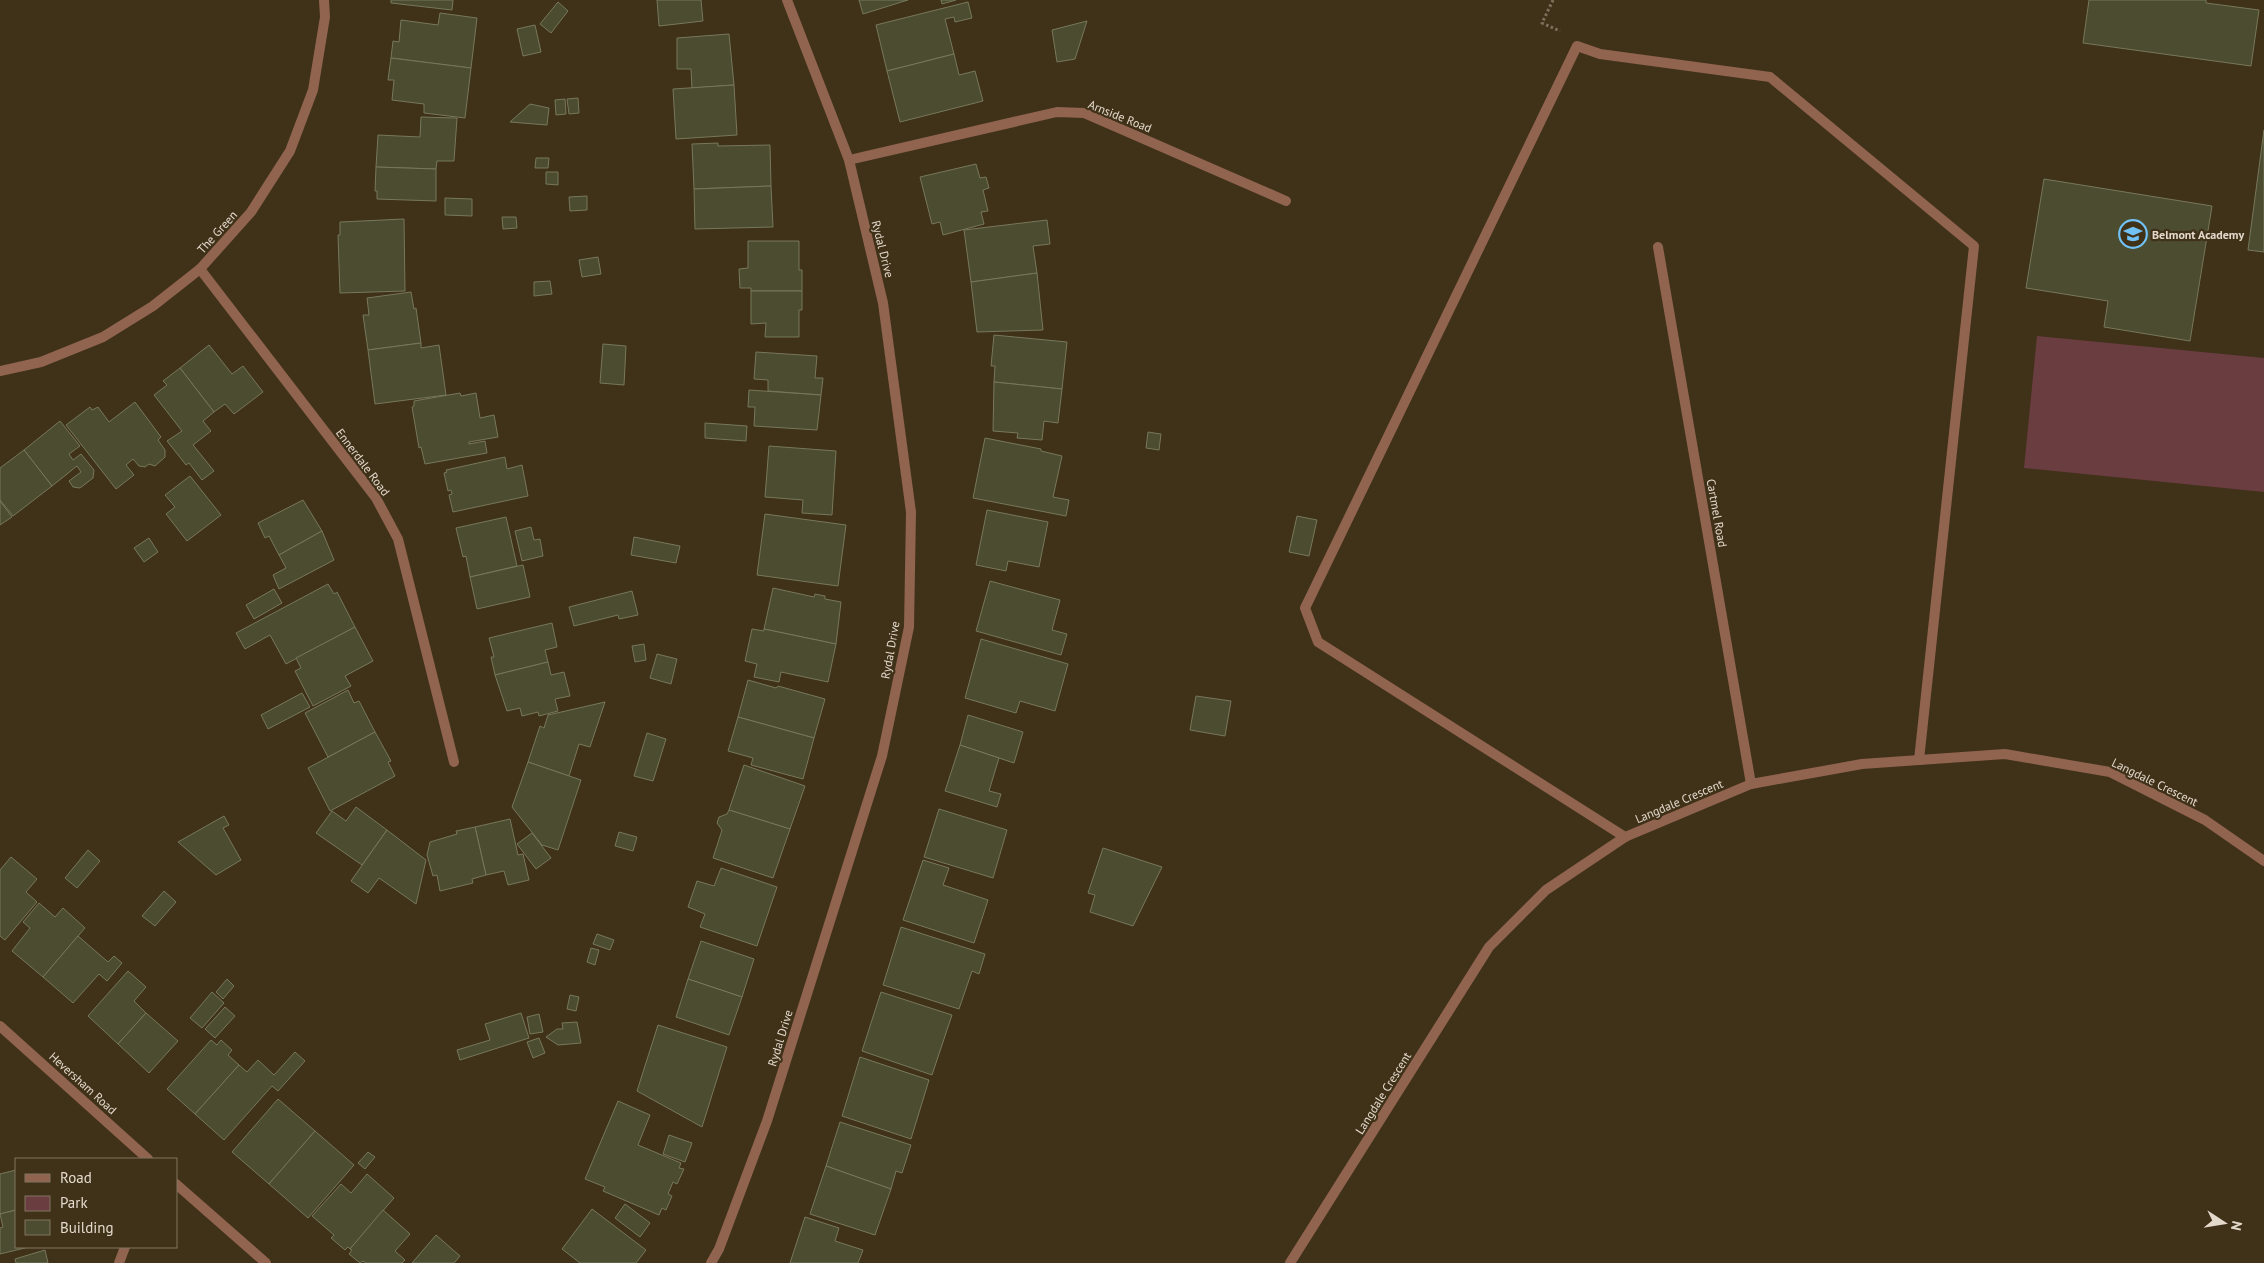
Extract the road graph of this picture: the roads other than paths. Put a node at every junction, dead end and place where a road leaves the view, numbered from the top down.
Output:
1 (324, 0) edge
2 (787, 0) edge
3 (849, 160) junction
4 (1286, 201) dead end
5 (1658, 247) dead end
6 (200, 269) junction
7 (0, 371) edge
8 (1919, 760) junction
9 (454, 762) dead end
10 (1751, 784) junction
11 (1625, 837) junction
12 (2264, 861) edge
13 (0, 1026) edge
14 (147, 1158) edge
15 (178, 1186) edge
16 (125, 1248) edge
17 (119, 1263) edge
18 (266, 1263) edge
19 (711, 1263) edge
20 (1290, 1263) edge

1 - 6 street, The Green
2 - 3 street, Rydal Drive
3 - 4 street, Arnside Road
3 - 19 street, Rydal Drive
5 - 10 street, Cartmel Road
6 - 7 street, The Green
6 - 9 street, Ennerdale Road
8 - 10 street, Langdale Crescent
8 - 11 street
8 - 12 street, Langdale Crescent
10 - 11 street, Langdale Crescent
11 - 20 street, Langdale Crescent
13 - 14 street, Heversham Road
15 - 18 street
16 - 17 street

